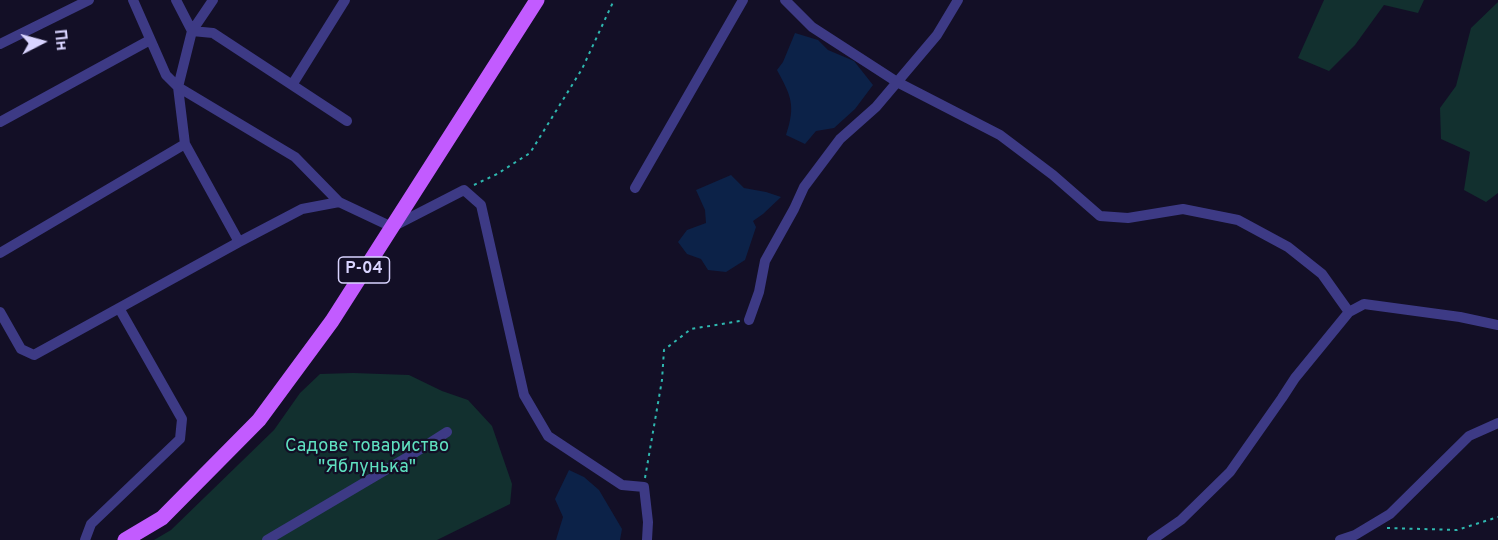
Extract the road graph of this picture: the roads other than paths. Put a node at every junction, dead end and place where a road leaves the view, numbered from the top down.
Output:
1 (89, 0) edge
2 (133, 0) edge
3 (176, 0) edge
4 (213, 0) edge
5 (345, 0) edge
6 (537, 0) edge
7 (743, 0) edge
8 (785, 0) edge
9 (958, 0) edge
10 (69, 5) edge
11 (192, 32) junction
12 (150, 40) junction
13 (0, 44) edge
14 (897, 82) junction
15 (292, 84) junction
16 (178, 87) junction
17 (347, 121) dead end
18 (0, 122) edge
19 (185, 144) junction
20 (635, 188) dead end
21 (339, 202) junction
22 (392, 227) junction
23 (239, 242) junction
24 (0, 253) edge
25 (119, 308) junction
26 (0, 312) edge
27 (1349, 312) junction
28 (749, 320) road end
29 (1498, 325) edge
30 (1498, 423) edge
31 (447, 432) dead end
32 (85, 540) edge
33 (125, 540) edge
34 (267, 540) edge
35 (647, 540) edge
36 (1152, 540) edge
37 (1340, 540) edge

1 - 10 street
2 - 12 street
3 - 11 street
4 - 11 street
5 - 15 street
6 - 22 main road, Р-04
7 - 20 street
8 - 14 street
9 - 14 street
10 - 13 street
11 - 15 street
11 - 16 street
12 - 16 street
12 - 18 street
14 - 27 street
14 - 28 street
15 - 17 street
16 - 19 street
16 - 21 street
19 - 23 street
19 - 24 street
21 - 22 street
21 - 23 street
22 - 33 main road, Р-04
22 - 35 street
23 - 25 street
25 - 26 street
25 - 32 street
27 - 29 street
27 - 36 street
30 - 37 street
31 - 34 street

